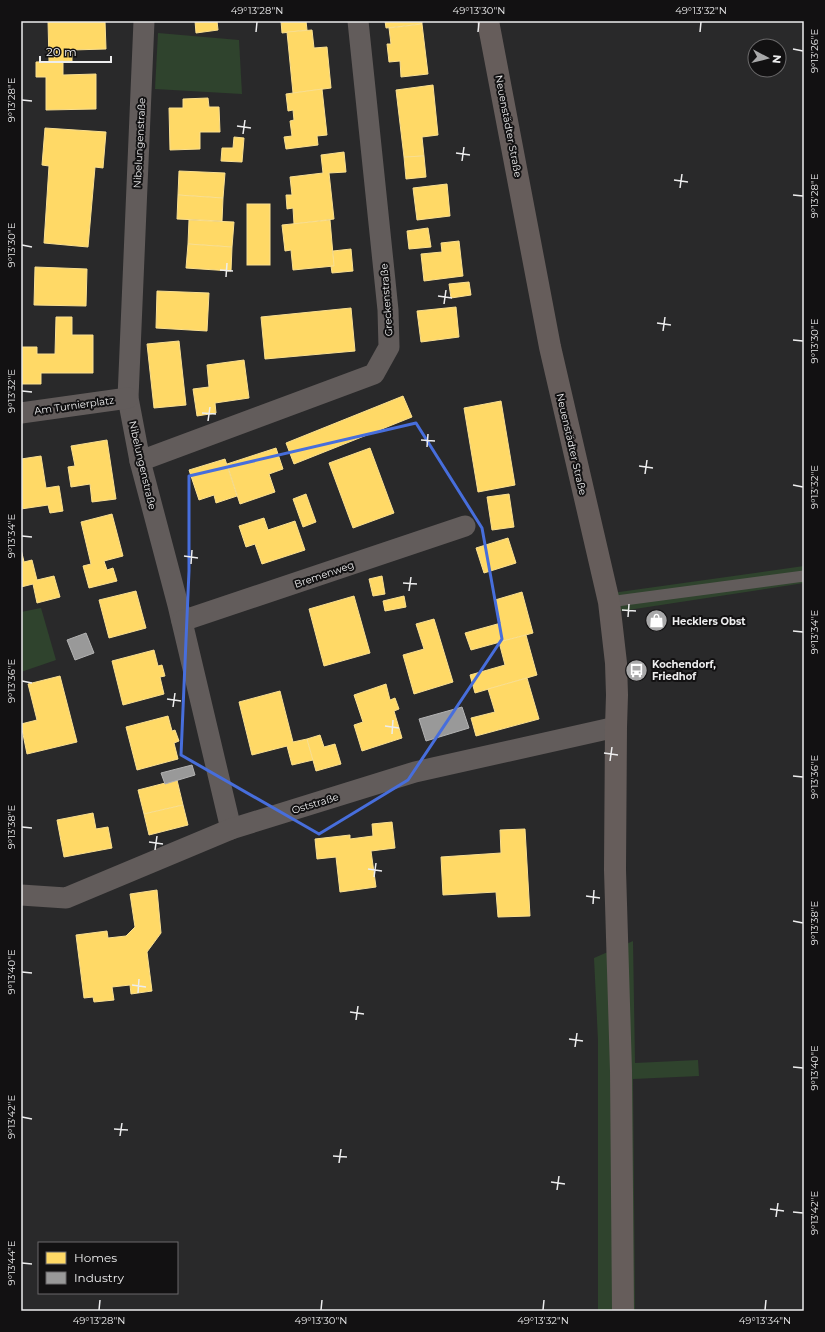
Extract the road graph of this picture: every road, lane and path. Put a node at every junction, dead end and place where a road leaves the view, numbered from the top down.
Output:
1 (144, 21) edge
2 (358, 21) edge
3 (488, 21) edge
4 (128, 398) junction
5 (21, 412) edge
6 (140, 461) junction
7 (465, 526) dead end
8 (804, 576) edge
9 (610, 602) junction
10 (182, 622) junction
11 (616, 727) junction
12 (230, 829) junction
13 (21, 895) edge
14 (623, 1311) edge

1 - 4 street, Nibelungenstraße
2 - 6 street, Greckenstraße
3 - 9 main road, Neuenstädter Straße
4 - 5 street, Am Turnierplatz
4 - 6 street, Nibelungenstraße
6 - 10 street, Nibelungenstraße
7 - 10 street, Bremenweg
8 - 9 lane
9 - 11 main road, Neuenstädter Straße
10 - 12 street, Nibelungenstraße
11 - 12 street, Oststraße
11 - 14 main road, Neuenstädter Straße
12 - 13 street, Oststraße

